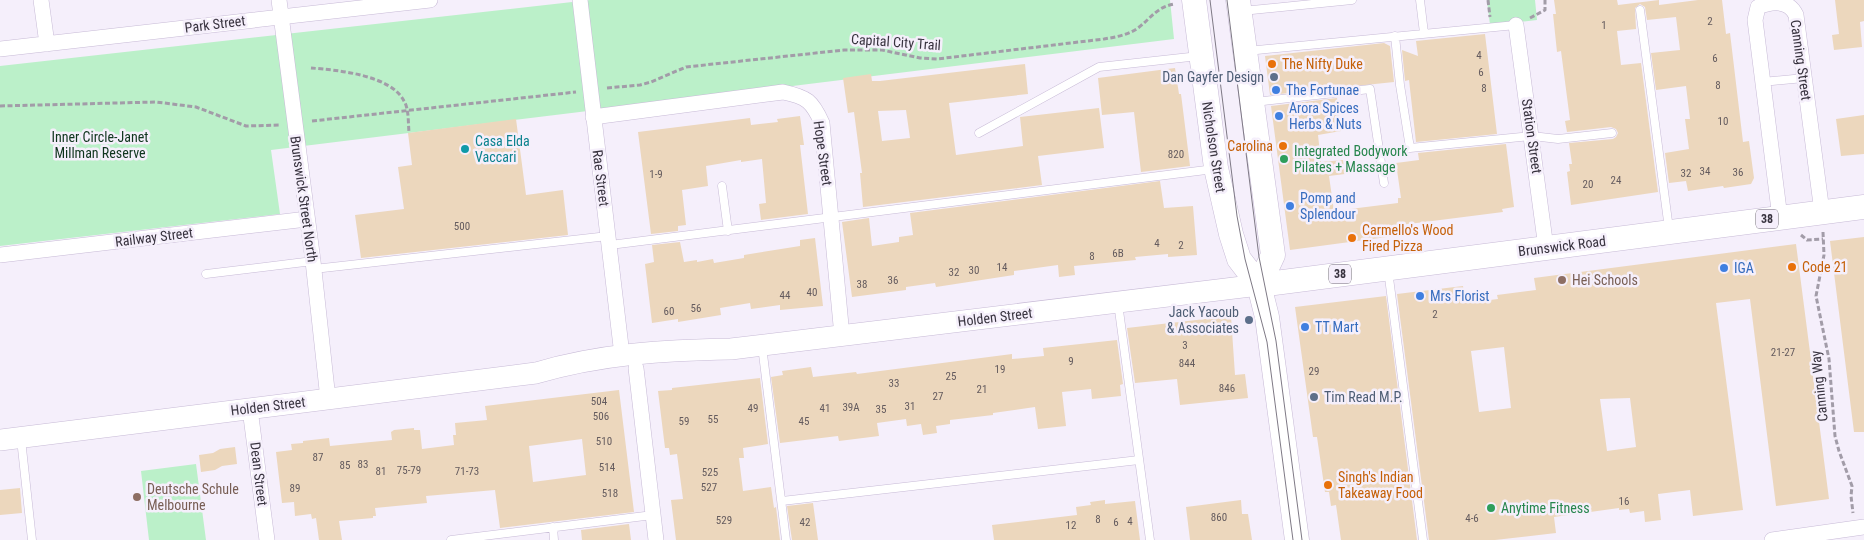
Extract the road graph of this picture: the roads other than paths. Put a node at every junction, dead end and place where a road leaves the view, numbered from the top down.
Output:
1 (41, 0) edge
2 (279, 0) edge
3 (428, 0) edge
4 (580, 0) edge
5 (1352, 0) edge
6 (1420, 0) edge
7 (1194, 1) edge
8 (1238, 6) edge
9 (1640, 10) dead end
10 (281, 16) junction
11 (1516, 25) joint
12 (1424, 33) junction
13 (1395, 36) junction
14 (47, 44) junction
15 (0, 49) edge
16 (1244, 51) junction
17 (1201, 56) junction
18 (1804, 78) junction
19 (1762, 82) junction
20 (1251, 102) junction
21 (593, 117) junction
22 (979, 132) dead end
23 (1612, 133) dead end
24 (1532, 136) junction
25 (1216, 168) junction
26 (1384, 183) dead end
27 (722, 186) dead end
28 (1864, 207) edge
29 (1822, 212) junction
30 (830, 218) junction
31 (1780, 218) junction
32 (307, 219) junction
33 (728, 231) junction
34 (1670, 232) junction
35 (609, 241) junction
36 (1546, 248) junction
37 (0, 255) edge
38 (313, 265) junction
39 (1387, 268) junction
40 (206, 274) dead end
41 (1260, 285) junction
42 (1118, 302) junction
43 (842, 336) junction
44 (762, 345) junction
45 (629, 362) junction
46 (328, 399) junction
47 (250, 409) junction
48 (10, 439) edge
49 (1139, 460) junction
50 (782, 501) junction
51 (653, 515) junction
52 (553, 527) junction
53 (1859, 528) edge
54 (32, 540) edge
55 (267, 540) edge
56 (451, 540) edge
57 (554, 540) edge
58 (656, 540) edge
59 (786, 540) edge
60 (1150, 540) edge
61 (1297, 540) edge
62 (1423, 540) edge
63 (1772, 540) edge

1 - 14 street
2 - 10 street, Brunswick Street North
3 - 10 street, Park Street
4 - 21 street, Rae Street
5 - 8 lane
6 - 12 lane
7 - 17 main road, Nicholson Street
8 - 16 main road
9 - 34 lane
10 - 14 street, Park Street
10 - 32 street, Brunswick Street North
11 - 12 lane
11 - 24 street, Station Street
12 - 13 lane
13 - 16 lane
13 - 24 lane
14 - 15 street, Park Street
16 - 20 main road
17 - 22 lane
17 - 25 main road, Nicholson Street
18 - 19 lane
18 - 19 street, Canning Street
18 - 29 street, Canning Street
19 - 31 street, Canning Street
20 - 26 lane
20 - 41 main road
21 - 30 street, Hope Street
21 - 35 street, Rae Street
23 - 24 lane
24 - 36 street, Station Street
25 - 30 lane
25 - 41 main road, Nicholson Street
27 - 33 lane
28 - 29 main road, Brunswick Road / 38
29 - 31 main road, Brunswick Road / 38
30 - 33 lane
30 - 43 street, Hope Street
31 - 34 main road, Brunswick Road / 38
32 - 37 street, Railway Street
32 - 38 street, Brunswick Street North
33 - 35 lane
34 - 36 main road, Brunswick Road / 38
35 - 38 lane
35 - 45 street, Rae Street
36 - 39 main road, Brunswick Road / 38
38 - 40 lane
38 - 46 street, Brunswick Street North
39 - 41 main road, Brunswick Road / 38
39 - 62 lane
41 - 42 main road, Holden Street / 38
41 - 61 main road, Nicholson Street
42 - 43 main road, Holden Street / 38
42 - 49 lane
43 - 44 main road, Holden Street / 38
44 - 45 main road, Holden Street / 38
44 - 50 lane
45 - 46 main road, Holden Street / 38
45 - 51 street, Rae Street
46 - 47 main road, Holden Street / 38
47 - 48 main road, Holden Street / 38
47 - 55 street, Dean Street
48 - 54 lane
49 - 50 lane
49 - 60 lane
50 - 59 lane
51 - 52 lane
51 - 58 street, Rae Street
52 - 56 lane
52 - 57 lane
53 - 63 street

